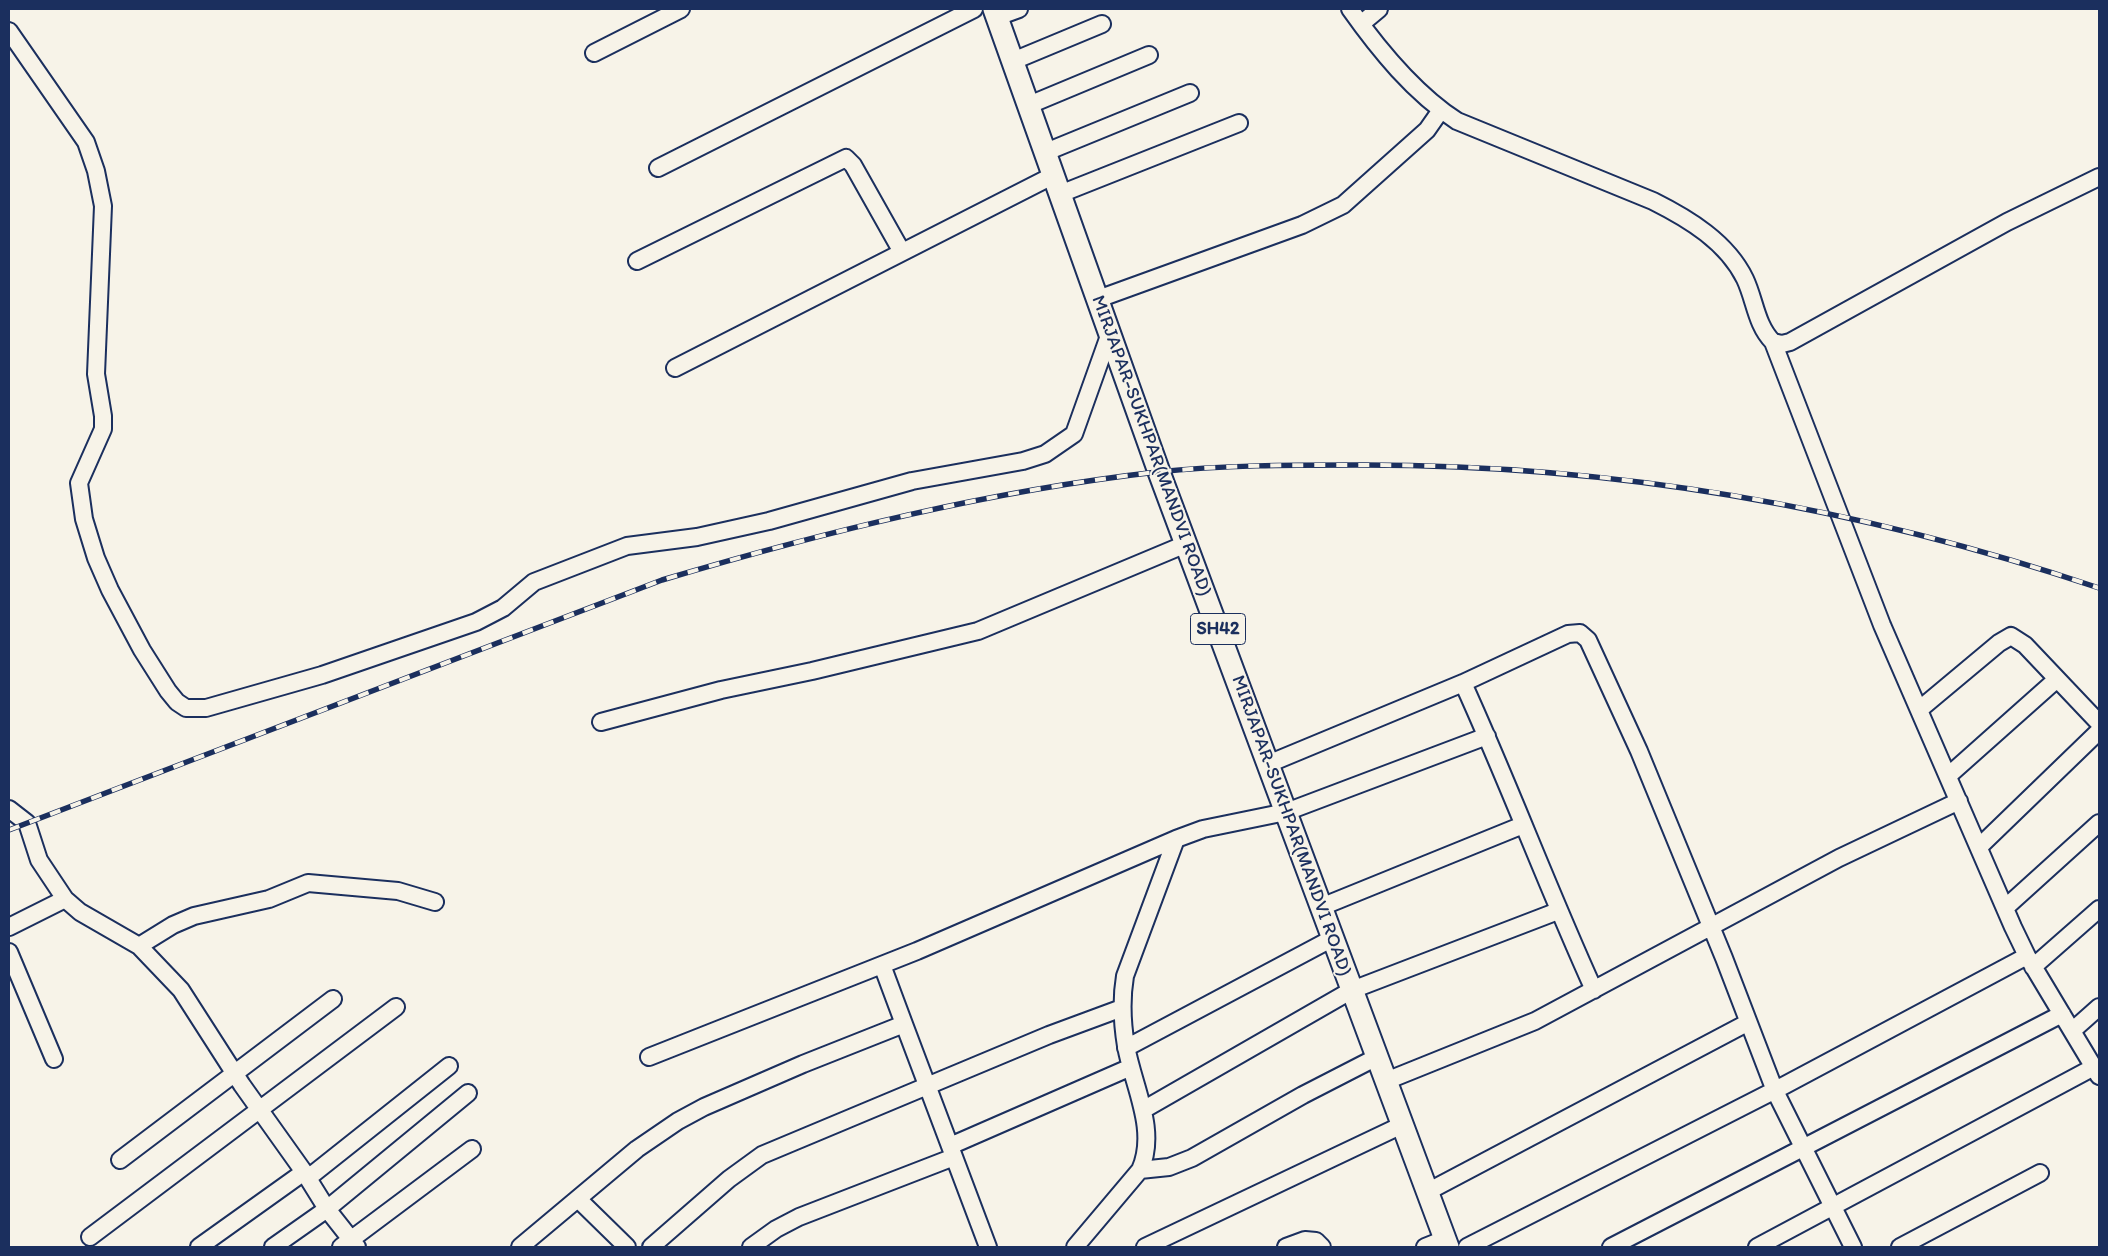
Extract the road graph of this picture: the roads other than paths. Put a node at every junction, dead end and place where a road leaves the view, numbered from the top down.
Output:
1 (682, 9) edge
2 (974, 9) edge
3 (1019, 9) edge
4 (1350, 9) edge
5 (1379, 9) edge
6 (996, 13) edge
7 (1102, 24) dead end
8 (1361, 24) junction
9 (9, 31) edge
10 (594, 53) dead end
11 (1149, 55) dead end
12 (1013, 61) junction
13 (1190, 92) dead end
14 (1028, 104) junction
15 (1440, 110) junction
16 (1239, 123) dead end
17 (1046, 152) junction
18 (658, 168) dead end
19 (2099, 177) edge
20 (1057, 185) junction
21 (902, 252) junction
22 (638, 261) dead end
23 (1098, 299) junction
24 (1110, 333) junction
25 (1773, 342) junction
26 (675, 368) dead end
27 (1186, 544) junction
28 (2057, 679) junction
29 (1463, 683) junction
30 (1920, 709) junction
31 (601, 722) dead end
32 (2099, 723) edge
33 (1487, 736) junction
34 (2096, 741) edge
35 (1268, 764) junction
36 (1948, 776) junction
37 (1959, 801) junction
38 (9, 810) edge
39 (1286, 812) junction
40 (2099, 823) edge
41 (1522, 825) junction
42 (1176, 839) junction
43 (1979, 846) junction
44 (65, 899) junction
45 (435, 902) dead end
46 (1321, 907) junction
47 (2005, 908) junction
48 (2099, 909) edge
49 (1558, 911) junction
50 (9, 927) edge
51 (1710, 928) junction
52 (1333, 938) junction
53 (139, 946) junction
54 (9, 952) edge
55 (2030, 961) junction
56 (882, 965) junction
57 (1352, 990) junction
58 (1594, 990) junction
59 (334, 999) dead end
60 (396, 1007) dead end
61 (2099, 1007) edge
62 (1122, 1008) junction
63 (2062, 1014) junction
64 (1747, 1023) junction
65 (904, 1024) junction
66 (2072, 1031) junction
67 (1126, 1048) junction
68 (649, 1057) dead end
69 (1377, 1057) junction
70 (54, 1059) dead end
71 (449, 1066) dead end
72 (1131, 1067) junction
73 (2097, 1072) edge
74 (236, 1075) junction
75 (1386, 1081) junction
76 (928, 1086) junction
77 (1775, 1091) junction
78 (468, 1092) dead end
79 (260, 1110) junction
80 (1143, 1110) junction
81 (1402, 1125) junction
82 (1805, 1148) junction
83 (472, 1149) dead end
84 (952, 1151) junction
85 (120, 1160) dead end
86 (1140, 1170) junction
87 (2040, 1173) dead end
88 (306, 1175) junction
89 (1427, 1192) junction
90 (579, 1200) junction
91 (1834, 1207) junction
92 (327, 1208) junction
93 (90, 1237) dead end
94 (1446, 1243) edge
95 (350, 1245) edge
96 (1150, 1246) edge
97 (199, 1247) edge
98 (273, 1247) edge
99 (520, 1247) edge
100 (627, 1247) edge
101 (651, 1247) edge
102 (751, 1247) edge
103 (988, 1247) edge
104 (1075, 1247) edge
105 (1286, 1247) edge
106 (1322, 1247) edge
107 (1425, 1247) edge
108 (1467, 1247) edge
109 (1611, 1247) edge
110 (1757, 1247) edge
111 (1853, 1247) edge
112 (1900, 1247) edge

1 - 10 street
2 - 18 street
3 - 6 street
4 - 8 street
5 - 8 street
6 - 12 main road, MIRJAPAR-SUKHPAR(MANDVI ROAD) / SH42
7 - 12 street
8 - 15 street
9 - 24 street
11 - 14 street
12 - 14 main road, MIRJAPAR-SUKHPAR(MANDVI ROAD) / SH42
13 - 17 street
14 - 17 main road, MIRJAPAR-SUKHPAR(MANDVI ROAD) / SH42
15 - 23 street
15 - 25 street
16 - 20 street
17 - 20 main road, MIRJAPAR-SUKHPAR(MANDVI ROAD) / SH42
19 - 25 street
20 - 21 street
20 - 23 main road, MIRJAPAR-SUKHPAR(MANDVI ROAD) / SH42
21 - 22 street
21 - 26 street
23 - 24 main road, MIRJAPAR-SUKHPAR(MANDVI ROAD) / SH42
24 - 27 main road, MIRJAPAR-SUKHPAR(MANDVI ROAD) / SH42
25 - 30 street
27 - 31 street
27 - 35 main road, MIRJAPAR-SUKHPAR(MANDVI ROAD) / SH42
28 - 30 street
28 - 32 street
28 - 36 street
29 - 33 street
29 - 35 street
29 - 51 street
30 - 36 street
33 - 39 street
33 - 41 street
34 - 43 street
35 - 39 main road, MIRJAPAR-SUKHPAR(MANDVI ROAD) / SH42
36 - 37 street
37 - 43 street
37 - 51 street
38 - 44 street
39 - 42 street
39 - 46 main road, MIRJAPAR-SUKHPAR(MANDVI ROAD) / SH42
40 - 47 street
41 - 46 street
41 - 49 street
42 - 56 street
42 - 62 street
43 - 47 street
44 - 50 street
44 - 53 street
45 - 53 street
46 - 52 main road, MIRJAPAR-SUKHPAR(MANDVI ROAD) / SH42
47 - 55 street
48 - 55 street
49 - 57 street
49 - 58 street
51 - 58 street
51 - 64 street
52 - 57 main road, MIRJAPAR-SUKHPAR(MANDVI ROAD) / SH42
52 - 67 street
53 - 74 street
54 - 70 street
55 - 63 street
55 - 77 street
56 - 65 street
56 - 68 street
57 - 69 main road, MIRJAPAR-SUKHPAR(MANDVI ROAD) / SH42
57 - 80 street
58 - 75 street
59 - 74 street
60 - 79 street
61 - 66 street
62 - 67 street
62 - 76 street
63 - 66 street
63 - 82 street
64 - 77 street
64 - 89 street
65 - 76 street
65 - 90 street
66 - 73 street
67 - 72 street
69 - 75 main road, MIRJAPAR-SUKHPAR(MANDVI ROAD) / SH42
69 - 86 street
71 - 88 street
72 - 80 street
72 - 84 street
73 - 91 street
74 - 79 street
74 - 85 street
75 - 81 main road, MIRJAPAR-SUKHPAR(MANDVI ROAD) / SH42
76 - 84 street
76 - 101 street
77 - 82 street
77 - 108 street
78 - 92 street
79 - 88 street
79 - 93 street
80 - 86 street
81 - 89 main road, MIRJAPAR-SUKHPAR(MANDVI ROAD) / SH42
81 - 96 street
82 - 91 street
82 - 109 street
83 - 95 street
84 - 102 street
84 - 103 street
86 - 104 street
87 - 112 street
88 - 92 street
88 - 97 street
89 - 94 main road, MIRJAPAR-SUKHPAR(MANDVI ROAD) / SH42
90 - 99 street
90 - 100 street
91 - 110 street
91 - 111 street
92 - 95 street
92 - 98 street
94 - 107 street
105 - 106 street

